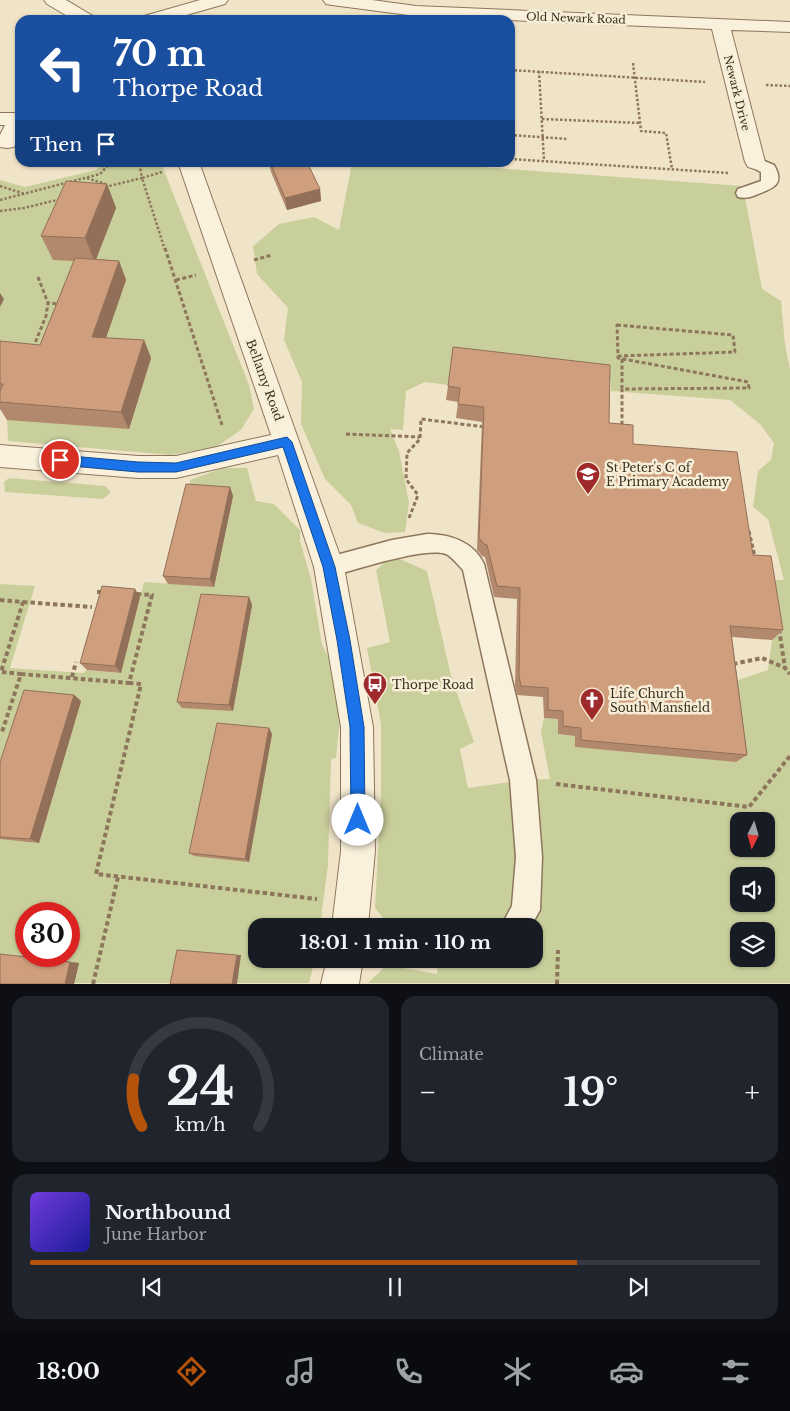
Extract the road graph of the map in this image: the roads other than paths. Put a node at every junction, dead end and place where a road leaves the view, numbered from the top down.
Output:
1 (53, 0) edge
2 (219, 0) edge
3 (332, 0) edge
4 (78, 15) edge
5 (167, 15) edge
6 (411, 15) edge
7 (515, 19) edge
8 (720, 24) junction
9 (790, 27) edge
10 (0, 118) edge
11 (15, 119) edge
12 (15, 125) edge
13 (7, 142) dead end
14 (754, 162) joint
15 (190, 167) edge
16 (744, 193) dead end
17 (287, 442) junction
18 (0, 456) edge
19 (329, 567) junction
20 (351, 918) edge
21 (520, 918) edge
22 (343, 968) edge
23 (340, 984) edge

1 - 4 street
2 - 5 street
3 - 6 street, Old Newark Road
7 - 8 street, Old Newark Road
8 - 9 street, Old Newark Road
8 - 14 street, Newark Drive
10 - 11 street
12 - 13 street
14 - 16 lane
15 - 17 street, Bellamy Road
17 - 18 street
17 - 19 street, Bellamy Road
19 - 20 street, Bellamy Road
19 - 21 lane
22 - 23 street

